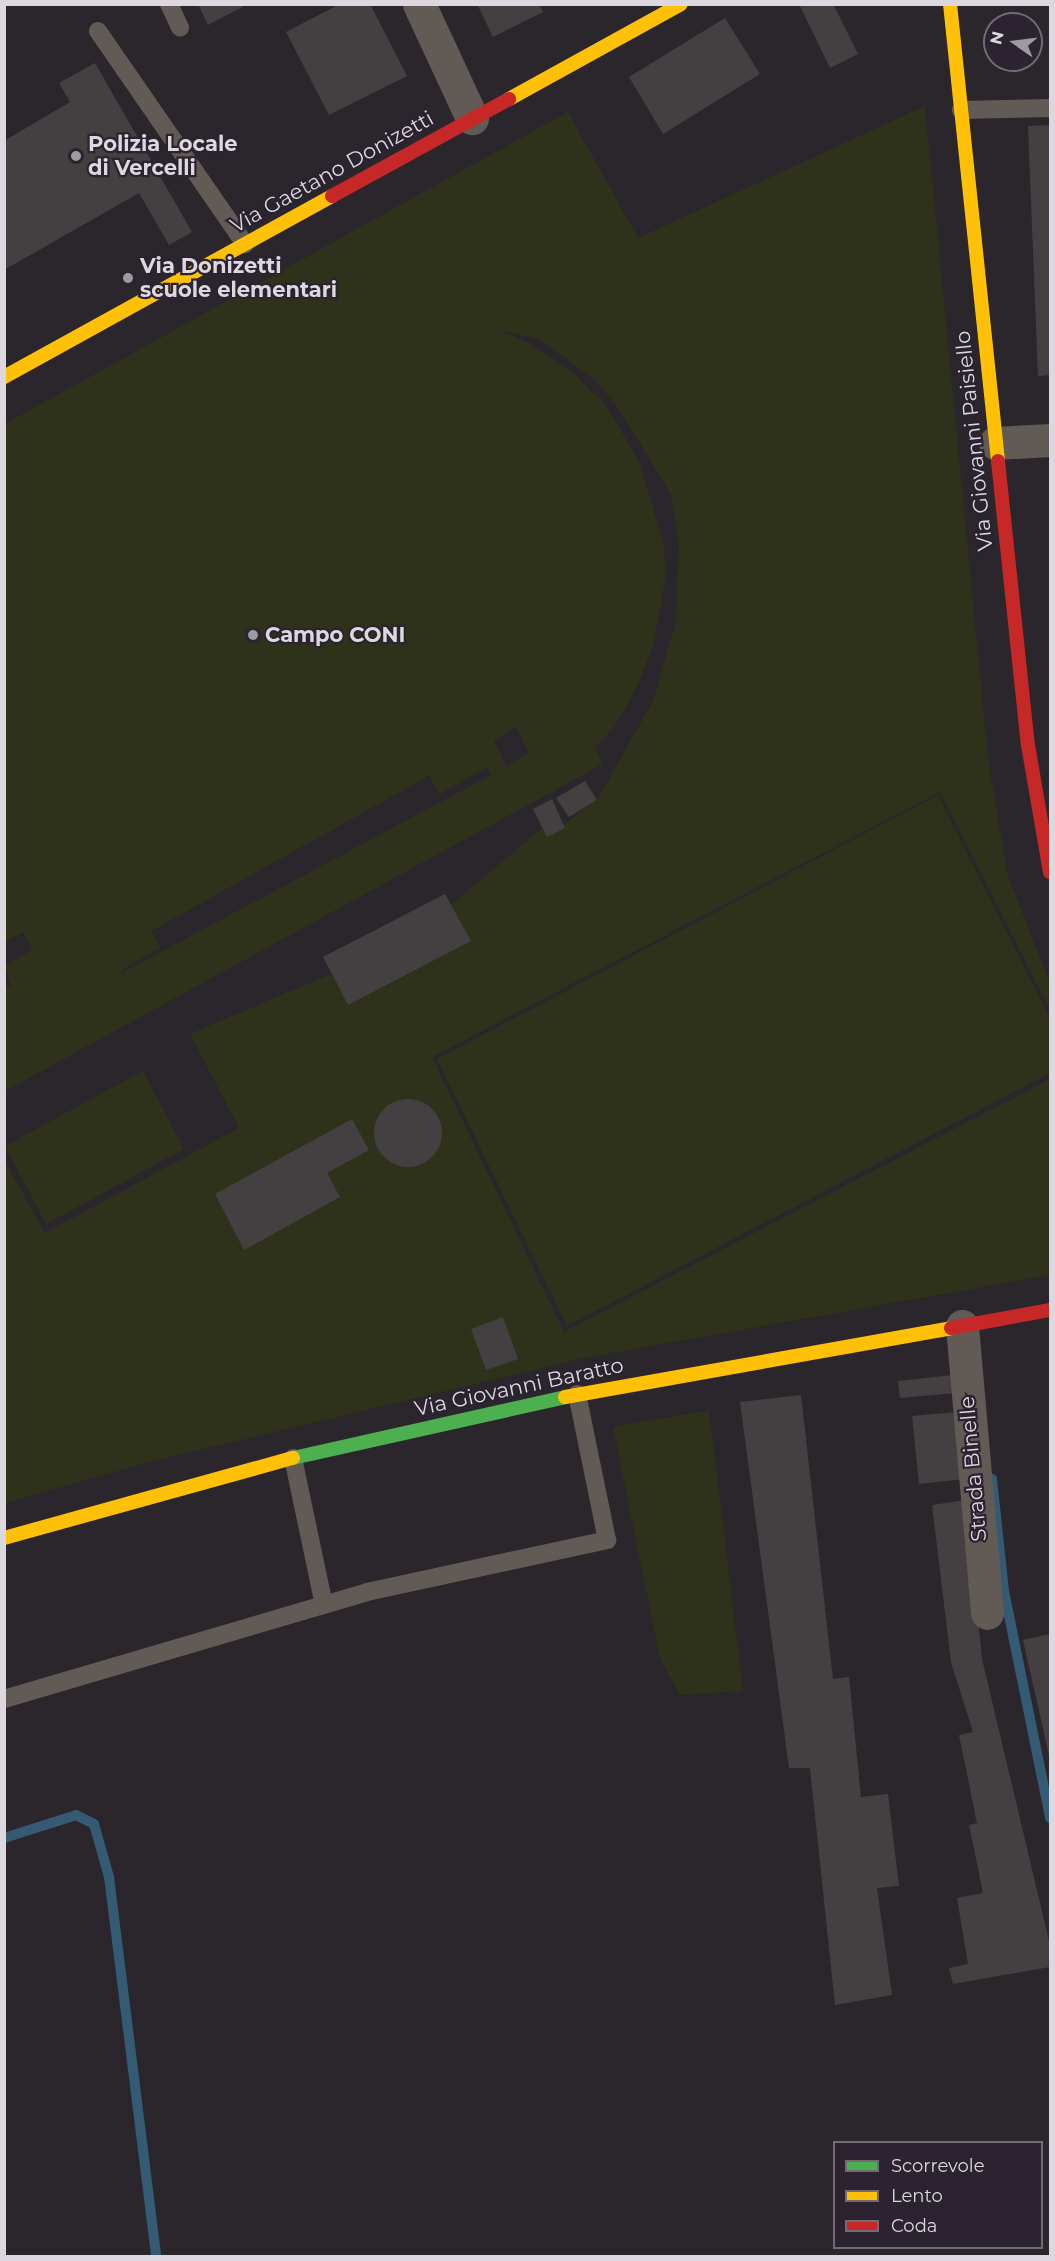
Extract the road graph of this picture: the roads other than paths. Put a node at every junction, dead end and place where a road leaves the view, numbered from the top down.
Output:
1 (169, 4) edge
2 (419, 4) edge
3 (681, 4) edge
4 (950, 4) edge
5 (180, 28) dead end
6 (98, 32) dead end
7 (1050, 108) edge
8 (961, 110) junction
9 (472, 117) junction
10 (245, 244) junction
11 (4, 377) edge
12 (1050, 440) edge
13 (995, 443) junction
14 (1050, 872) edge
15 (1050, 1310) edge
16 (962, 1326) junction
17 (578, 1394) junction
18 (293, 1458) junction
19 (4, 1538) edge
20 (324, 1605) junction
21 (987, 1613) dead end
22 (4, 1699) edge

1 - 5 lane
2 - 9 street
3 - 9 street, Via Gaetano Donizetti
4 - 8 street, Via Giovanni Paisiello
6 - 10 lane
7 - 8 lane
8 - 13 street, Via Giovanni Paisiello
9 - 10 street, Via Gaetano Donizetti
10 - 11 street, Via Gaetano Donizetti
12 - 13 street
13 - 14 street, Via Giovanni Paisiello
15 - 16 street, Via Giovanni Baratto
16 - 17 street, Via Giovanni Baratto
16 - 21 street, Strada Binelle
17 - 18 street, Via Giovanni Baratto
17 - 20 lane
18 - 19 street, Via Giovanni Baratto
18 - 20 lane
20 - 22 lane

